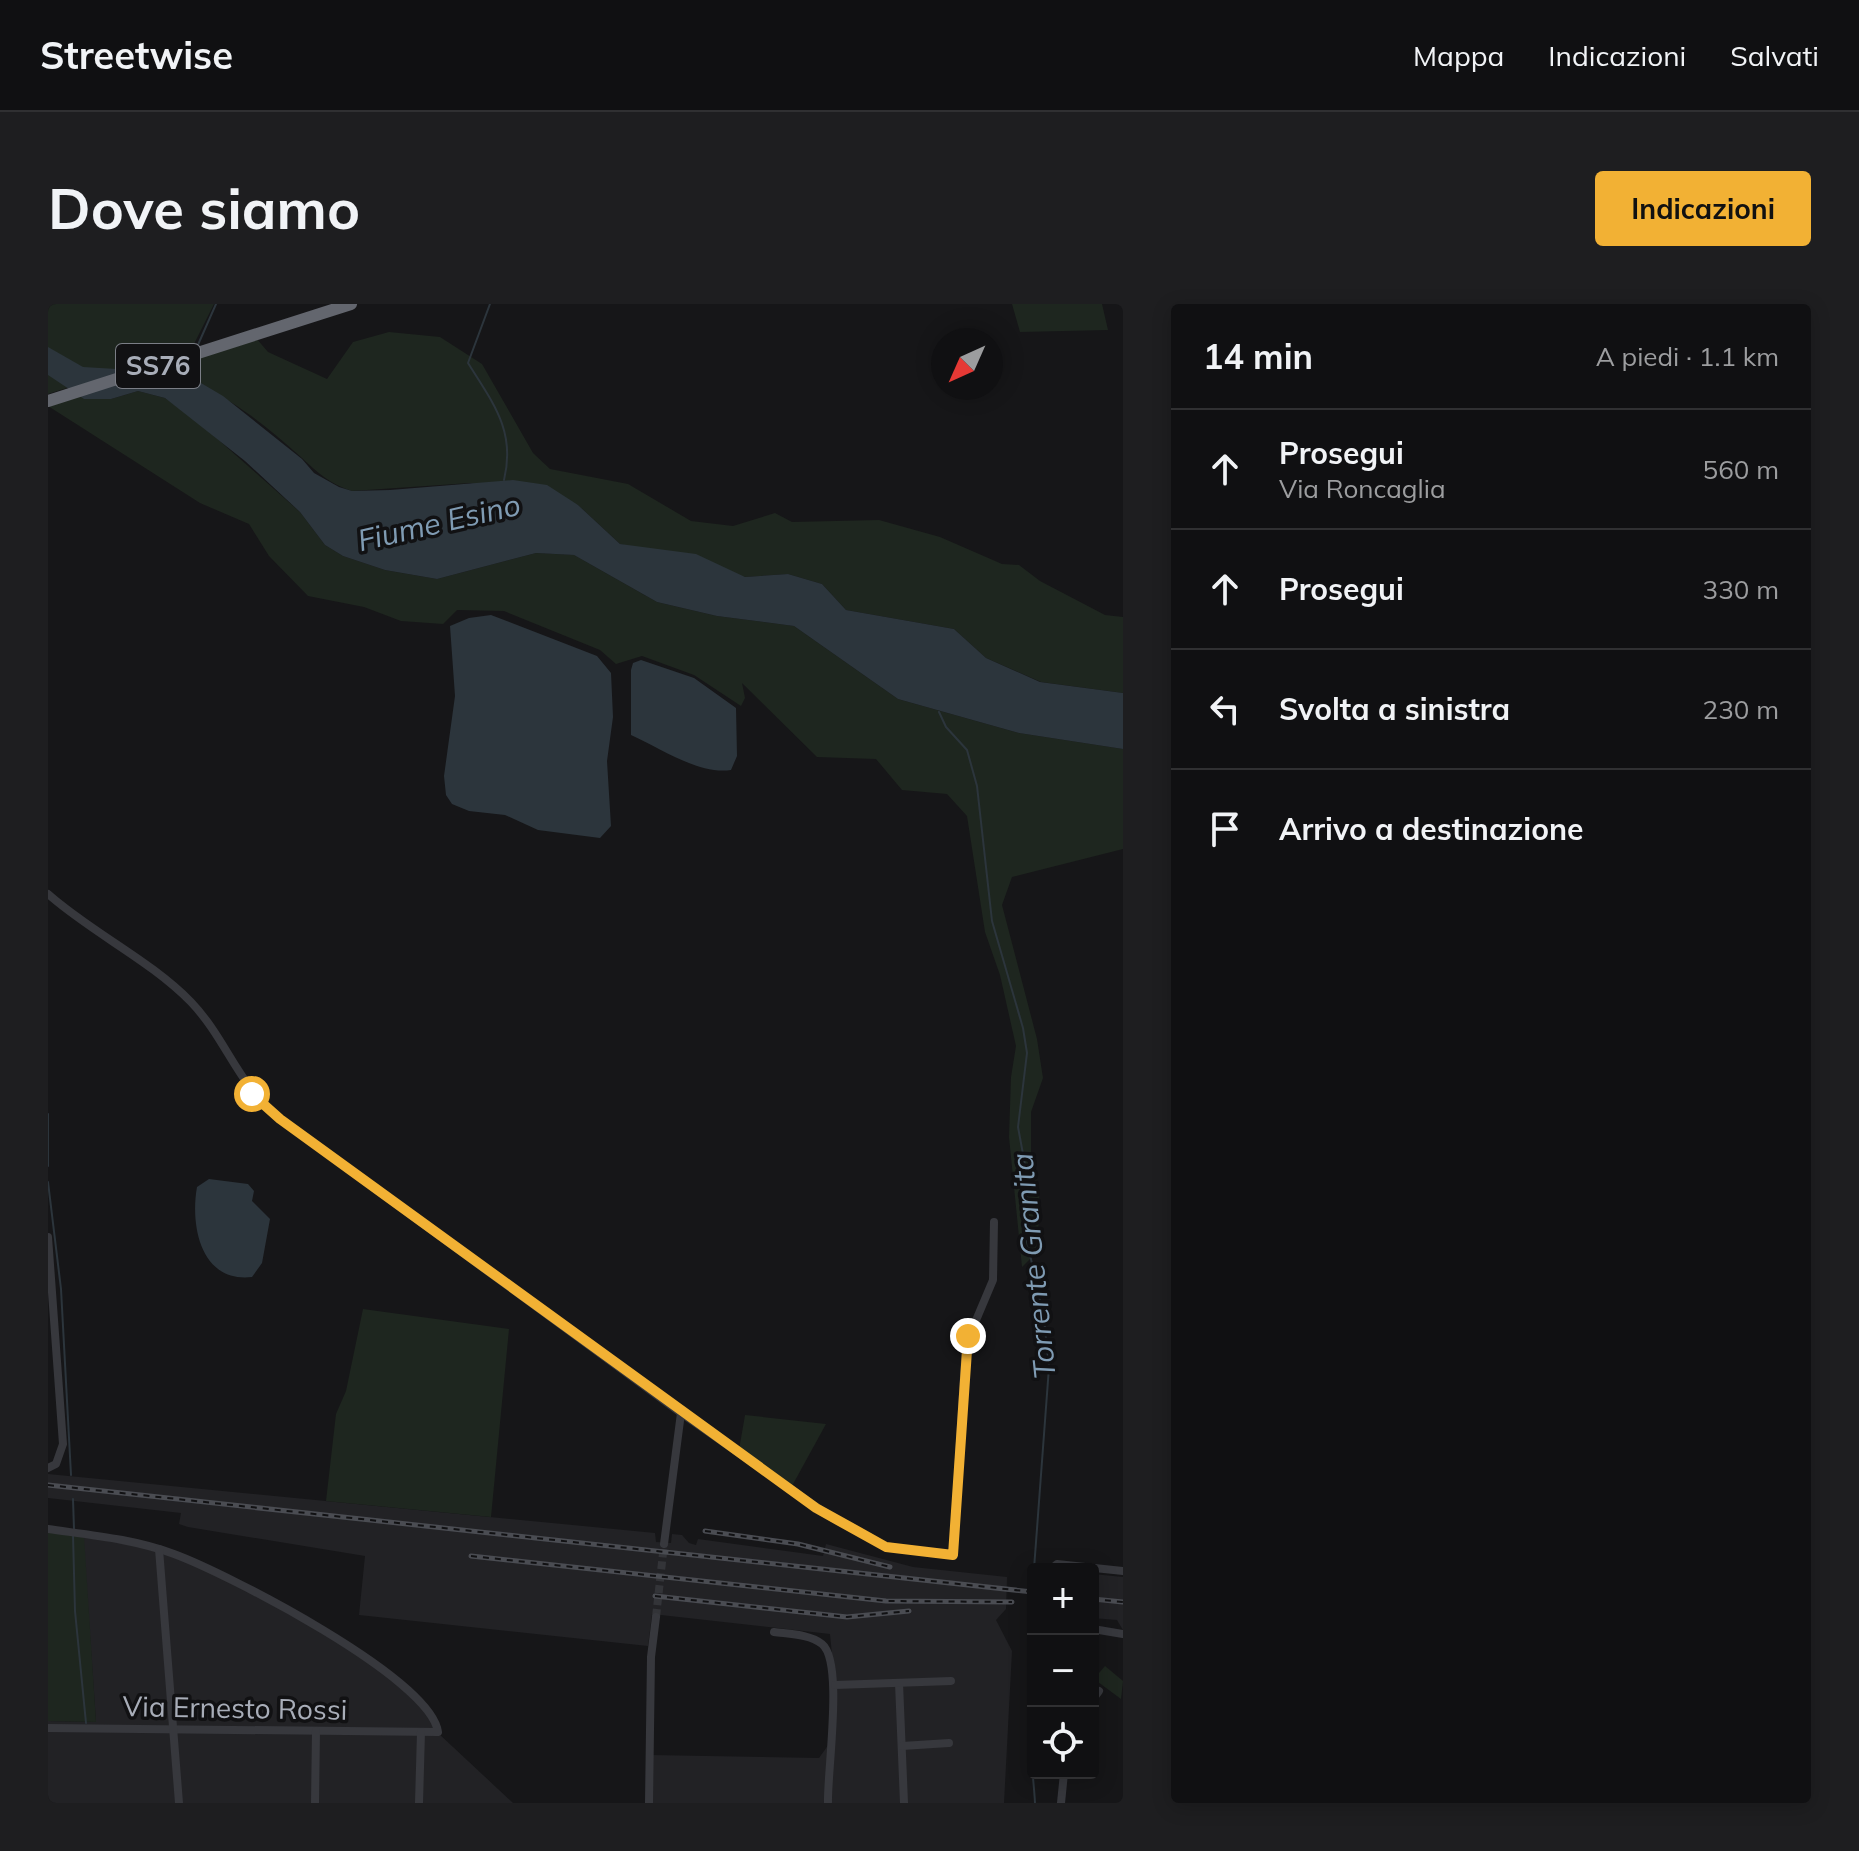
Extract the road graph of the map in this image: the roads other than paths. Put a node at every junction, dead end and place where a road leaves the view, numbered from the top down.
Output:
1 (327, 304) edge
2 (351, 304) edge
3 (266, 328) junction
4 (48, 393) edge
5 (48, 401) edge
6 (48, 894) edge
7 (994, 1222) dead end
8 (48, 1237) edge
9 (681, 1413) junction
10 (48, 1468) edge
11 (48, 1529) edge
12 (664, 1544) tunnel mouth
13 (159, 1549) junction
14 (1099, 1568) edge
15 (1119, 1570) edge
16 (656, 1617) tunnel mouth
17 (1099, 1630) edge
18 (774, 1632) dead end
19 (1123, 1634) edge
20 (951, 1681) dead end
21 (899, 1683) junction
22 (835, 1685) junction
23 (48, 1728) edge
24 (172, 1729) junction
25 (316, 1731) junction
26 (421, 1732) junction
27 (949, 1743) dead end
28 (902, 1746) junction
29 (1063, 1779) edge
30 (179, 1803) edge
31 (315, 1803) edge
32 (419, 1803) edge
33 (649, 1803) edge
34 (828, 1803) edge
35 (904, 1803) edge
36 (1061, 1803) edge

1 - 3 highway, SS76
2 - 3 highway, SS76
3 - 4 highway, SS76
3 - 5 highway, SS76
6 - 9 street
7 - 9 street
8 - 10 street
9 - 12 street
11 - 13 street
13 - 24 street
13 - 26 street
14 - 15 street
16 - 33 street
17 - 19 street
18 - 22 street
20 - 21 street
21 - 22 street
21 - 28 street
22 - 34 street
23 - 24 street, Via Ernesto Rossi
24 - 25 street, Via Ernesto Rossi
24 - 30 street
25 - 26 street, Via Ernesto Rossi
25 - 31 street
26 - 32 street
27 - 28 street
28 - 35 street
29 - 36 street

